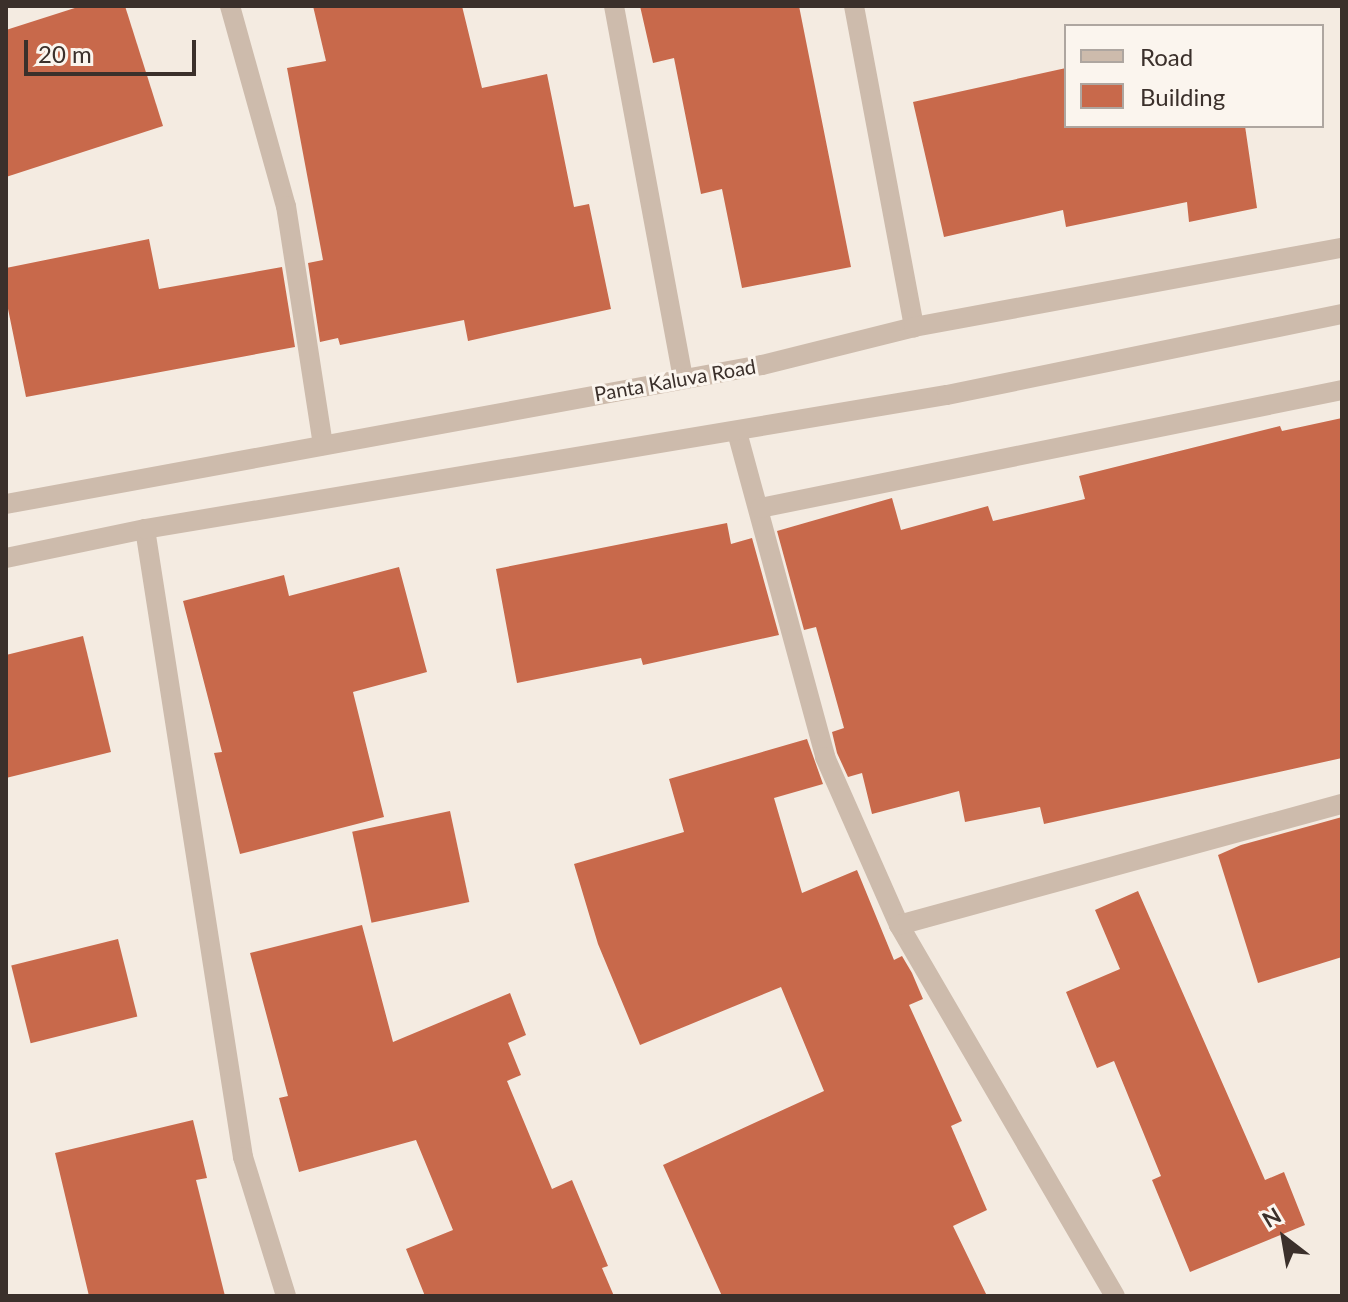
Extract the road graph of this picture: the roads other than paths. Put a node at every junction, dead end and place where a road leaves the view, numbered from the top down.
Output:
1 (614, 6) edge
2 (854, 6) edge
3 (229, 7) edge
4 (1342, 248) edge
5 (1342, 314) edge
6 (914, 327) junction
7 (683, 379) junction
8 (1342, 390) edge
9 (737, 432) junction
10 (323, 445) junction
11 (6, 504) edge
12 (760, 508) junction
13 (145, 529) junction
14 (6, 558) edge
15 (1342, 804) edge
16 (899, 925) junction
17 (286, 1296) edge
18 (1115, 1296) edge

1 - 7 street
2 - 6 street
3 - 10 street
4 - 6 street, Panta Kaluva Road
5 - 9 street
6 - 7 street, Panta Kaluva Road
7 - 10 street, Panta Kaluva Road
8 - 12 street
9 - 12 street
9 - 13 street
10 - 11 street, Panta Kaluva Road
12 - 16 street
13 - 14 street
13 - 17 street
15 - 16 street
16 - 18 street

